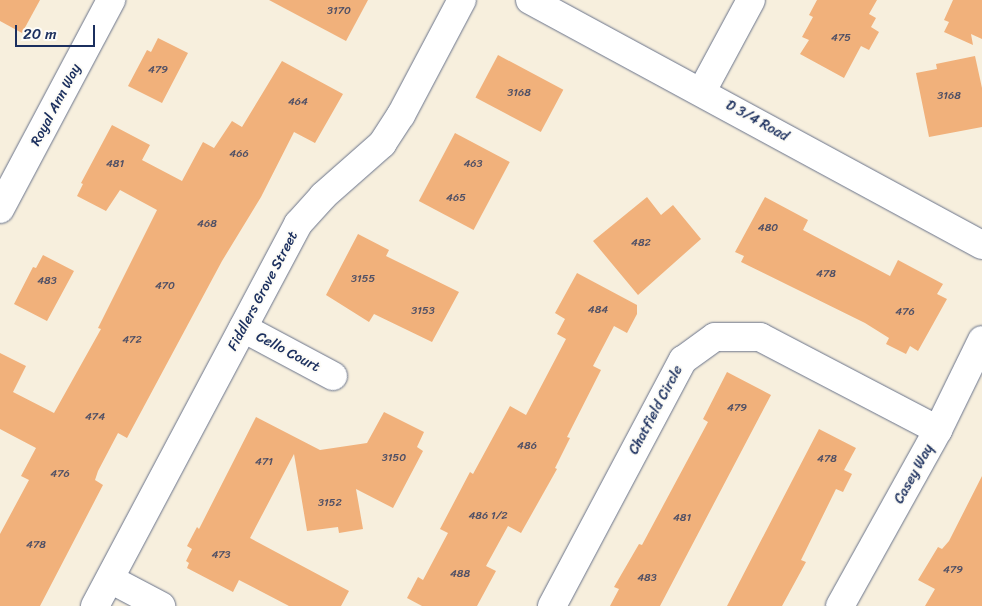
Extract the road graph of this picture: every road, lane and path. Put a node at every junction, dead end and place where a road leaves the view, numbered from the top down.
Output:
1 (111, 0) edge
2 (462, 0) edge
3 (530, 0) edge
4 (751, 0) edge
5 (702, 92) junction
6 (0, 209) edge
7 (982, 244) edge
8 (243, 328) junction
9 (982, 340) edge
10 (333, 376) dead end
11 (938, 430) junction
12 (110, 579) junction
13 (95, 606) edge
14 (161, 606) edge
15 (552, 606) edge
16 (840, 606) edge

1 - 6 street, Royal Ann Way
2 - 8 street, Fiddlers Grove Street
3 - 5 street, D 3/4 Road
4 - 5 street
5 - 7 street, D 3/4 Road
8 - 10 street, Cello Court
8 - 12 street, Fiddlers Grove Street
9 - 11 street, Casey Way
11 - 15 street, Chatfield Circle
11 - 16 street, Casey Way
12 - 13 street, Fiddlers Grove Street
12 - 14 street

